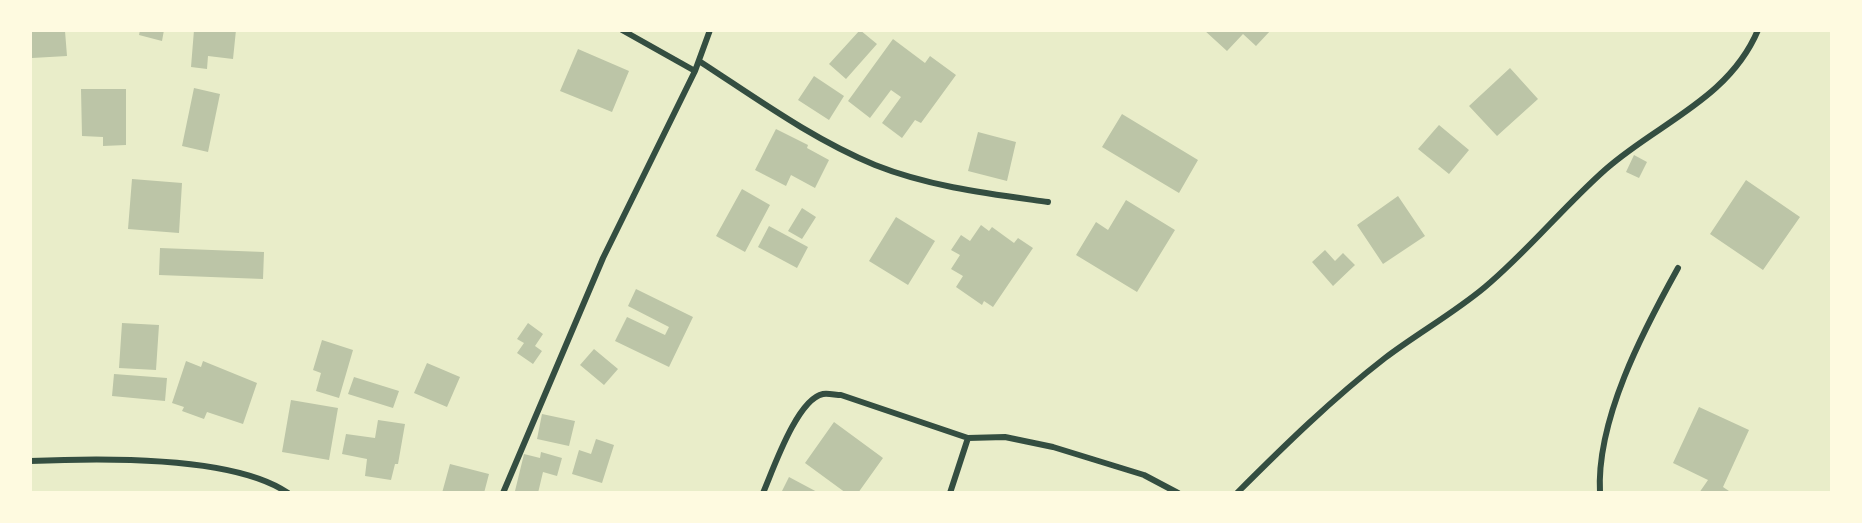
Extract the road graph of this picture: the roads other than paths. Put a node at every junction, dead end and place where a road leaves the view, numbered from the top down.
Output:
1 (622, 30) edge
2 (710, 30) edge
3 (1758, 30) edge
4 (699, 61) junction
5 (695, 71) junction
6 (1048, 202) dead end
7 (1678, 268) dead end
8 (968, 438) junction
9 (30, 461) edge
10 (288, 493) edge
11 (503, 493) edge
12 (763, 493) edge
13 (950, 493) edge
14 (1178, 493) edge
15 (1237, 493) edge
16 (1600, 493) edge

1 - 5 street
2 - 4 street
3 - 15 street
4 - 5 street
4 - 6 street
5 - 11 street
7 - 16 street
8 - 12 street
8 - 13 street
8 - 14 street
9 - 10 street

